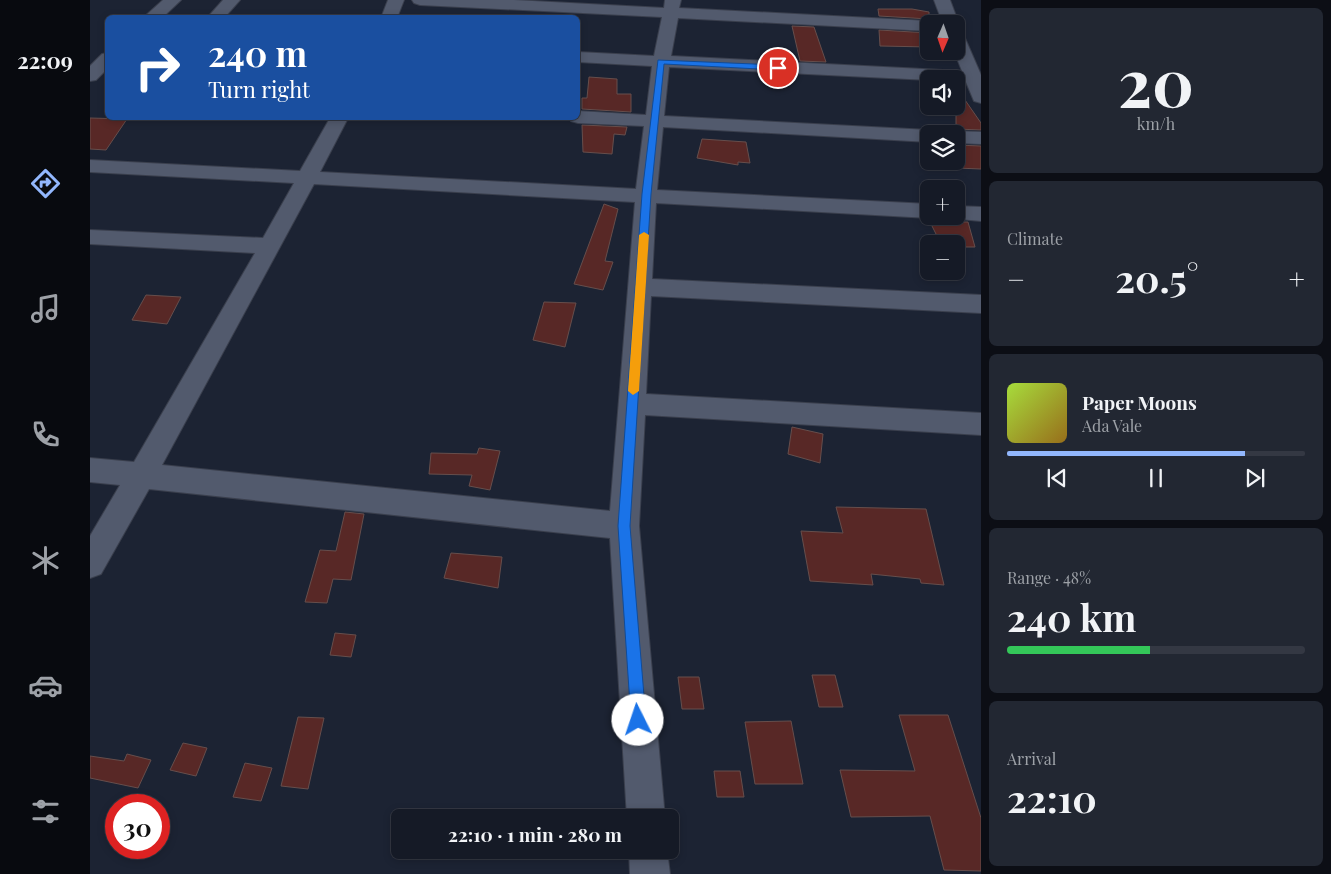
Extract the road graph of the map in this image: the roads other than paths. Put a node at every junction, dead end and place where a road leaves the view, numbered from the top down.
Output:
1 (173, 0) edge
2 (232, 0) edge
3 (396, 0) edge
4 (420, 0) edge
5 (942, 0) edge
6 (672, 6) edge
7 (155, 15) edge
8 (218, 15) edge
9 (390, 15) edge
10 (948, 15) edge
11 (920, 25) edge
12 (580, 58) edge
13 (965, 58) edge
14 (661, 62) junction
15 (105, 64) edge
16 (973, 77) junction
17 (93, 86) edge
18 (981, 97) edge
19 (580, 117) edge
20 (338, 120) edge
21 (654, 122) junction
22 (920, 136) edge
23 (965, 137) edge
24 (981, 138) edge
25 (90, 166) edge
26 (308, 177) junction
27 (646, 194) junction
28 (920, 210) edge
29 (965, 213) edge
30 (981, 214) edge
31 (90, 237) edge
32 (271, 246) junction
33 (641, 287) junction
34 (981, 304) edge
35 (632, 404) junction
36 (981, 424) edge
37 (90, 470) edge
38 (143, 475) junction
39 (624, 526) junction
40 (90, 564) edge
41 (645, 809) edge
42 (649, 859) edge
43 (650, 874) edge

1 - 7 street
2 - 8 street
3 - 9 street
4 - 6 street
5 - 10 street
6 - 11 street
6 - 14 street
12 - 14 street
13 - 16 street
14 - 16 street
14 - 21 street
15 - 17 street
16 - 18 street
19 - 21 street
20 - 26 street
21 - 22 street
21 - 27 street
23 - 24 street
25 - 26 street
26 - 27 street
26 - 32 street
27 - 28 street
27 - 33 street
29 - 30 street
31 - 32 street
32 - 38 street
33 - 34 street
33 - 35 street
35 - 36 street
35 - 39 street
37 - 38 street
38 - 39 street
38 - 40 street
39 - 41 street
42 - 43 street

